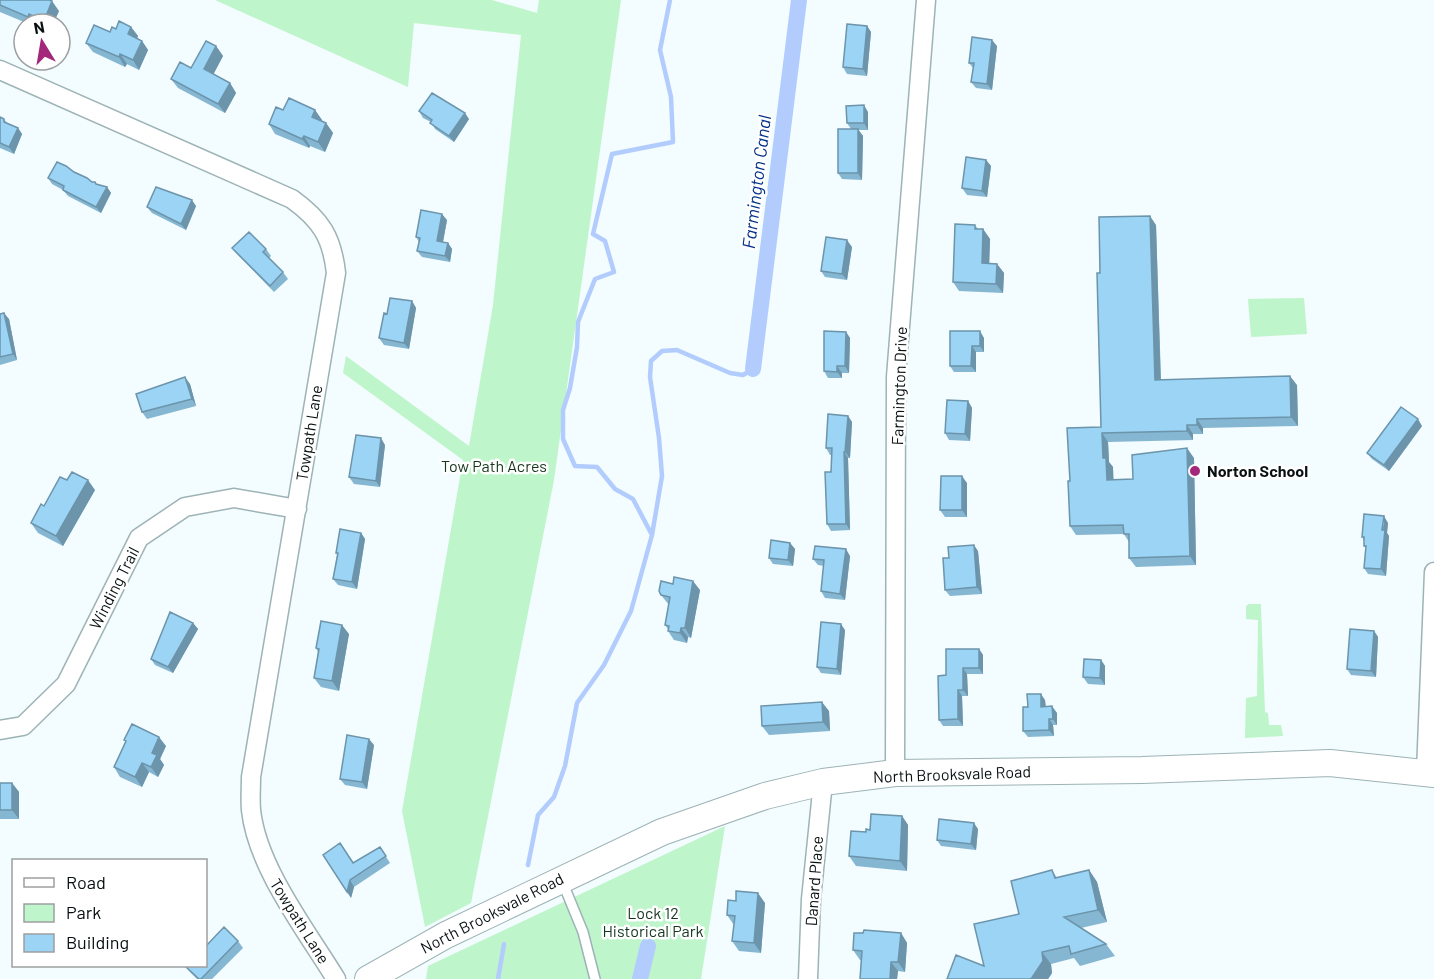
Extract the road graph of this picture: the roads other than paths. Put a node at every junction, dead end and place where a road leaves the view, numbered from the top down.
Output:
1 (926, 0) edge
2 (0, 70) edge
3 (297, 509) junction
4 (1434, 572) edge
5 (0, 730) edge
6 (896, 773) junction
7 (1430, 773) edge
8 (823, 782) junction
9 (561, 879) junction
10 (336, 979) edge
11 (368, 979) edge
12 (595, 979) edge
13 (808, 979) edge

1 - 6 street, Farmington Drive
2 - 3 street, Towpath Lane
3 - 5 street, Winding Trail
3 - 10 street, Towpath Lane
4 - 7 street
6 - 7 main road, North Brooksvale Road
6 - 8 main road, North Brooksvale Road
8 - 9 main road, North Brooksvale Road
8 - 13 street, Danard Place
9 - 11 main road, North Brooksvale Road
9 - 12 lane

